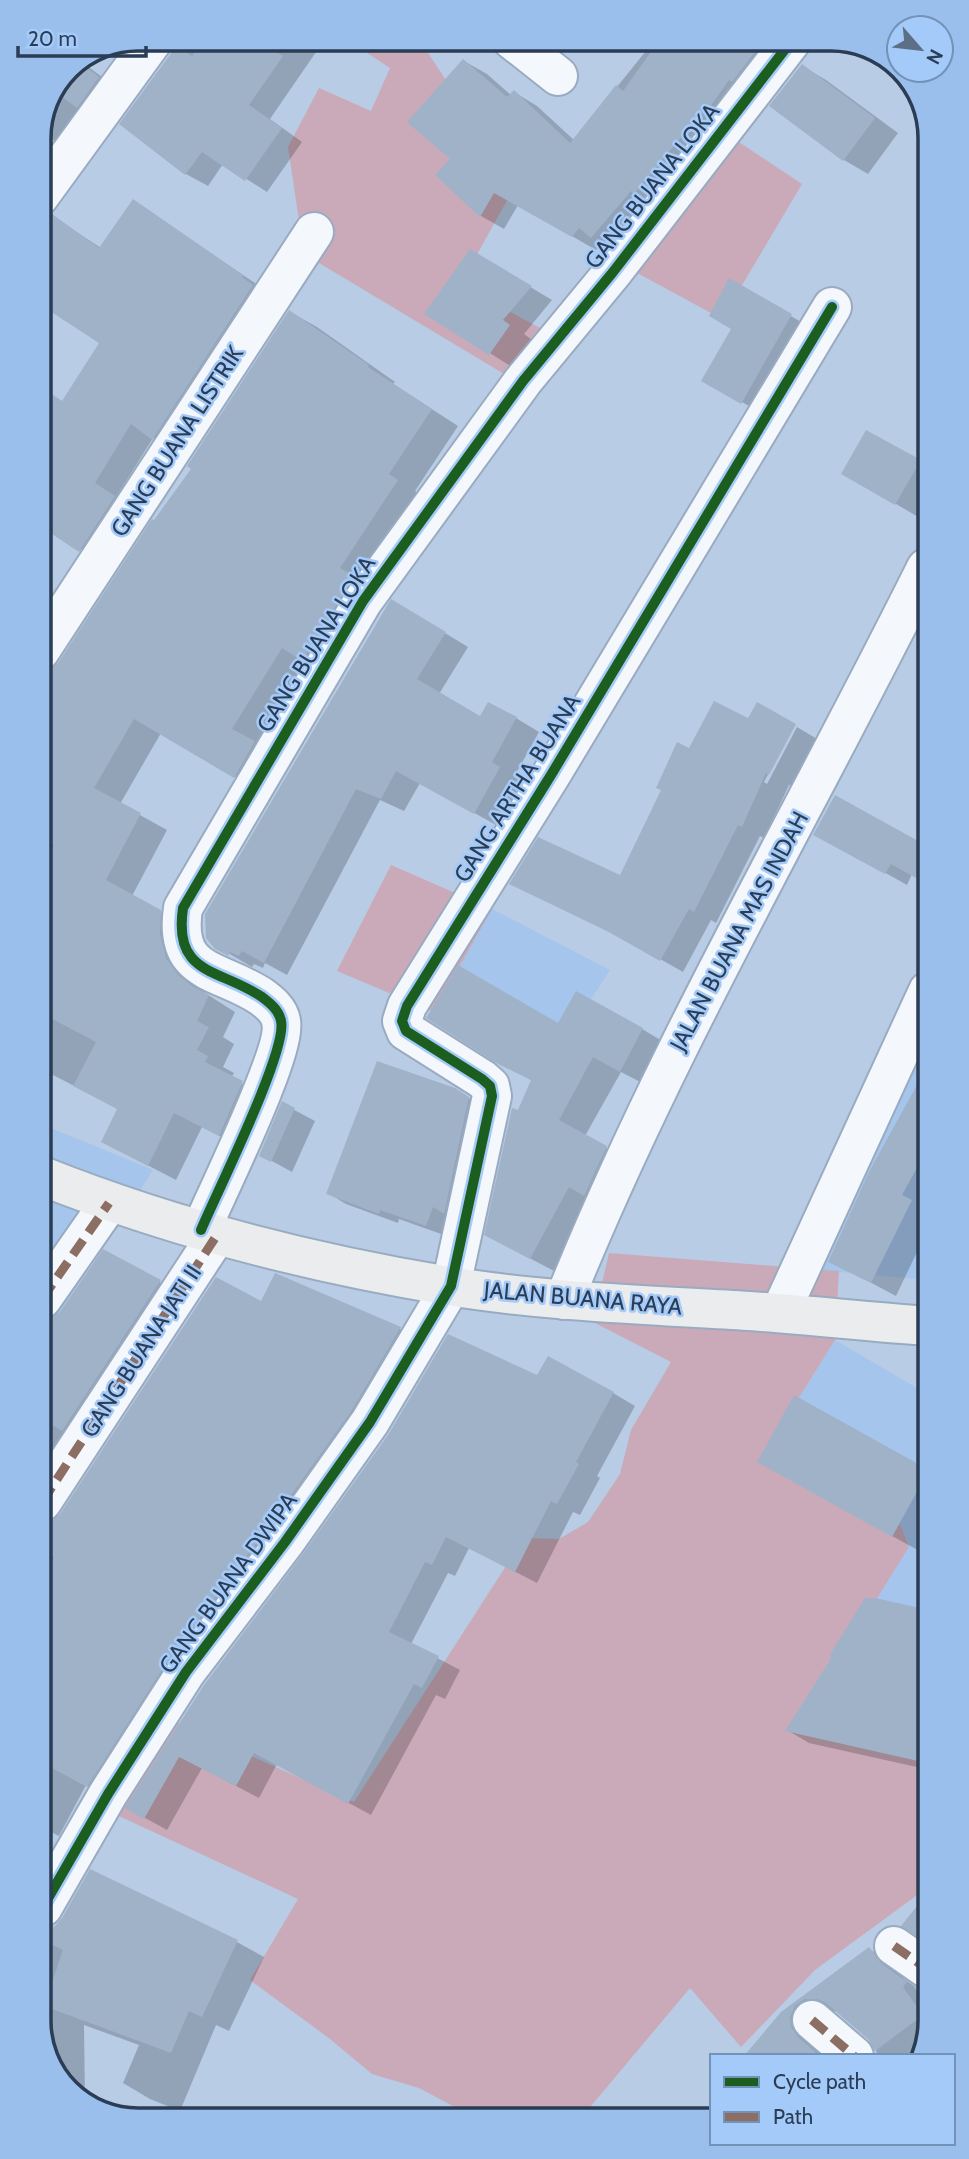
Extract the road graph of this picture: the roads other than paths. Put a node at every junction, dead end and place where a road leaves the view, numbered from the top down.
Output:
1 (145, 51) edge
2 (526, 51) edge
3 (784, 51) edge
4 (558, 76) dead end
5 (51, 180) edge
6 (314, 232) dead end
7 (832, 307) dead end
8 (918, 584) edge
9 (51, 634) edge
10 (918, 1013) edge
11 (51, 1180) edge
12 (109, 1203) junction
13 (209, 1232) junction
14 (51, 1286) edge
15 (451, 1286) junction
16 (564, 1300) junction
17 (780, 1313) junction
18 (918, 1325) edge
19 (51, 1487) edge
20 (51, 1895) edge
21 (894, 1946) dead end
22 (918, 1963) edge
23 (812, 2020) dead end
24 (852, 2054) edge

1 - 5 street
2 - 4 street
3 - 13 street, GANG BUANA LOKA
6 - 9 street, GANG BUANA LISTRIK
7 - 15 street, GANG ARTHA BUANA
8 - 16 street, JALAN BUANA MAS INDAH
10 - 17 street
11 - 12 street, JALAN BUANA RAYA
12 - 13 street, JALAN BUANA RAYA
12 - 14 street
13 - 15 street, JALAN BUANA RAYA
13 - 19 street, GANG BUANA JATI II
15 - 16 street, JALAN BUANA RAYA
15 - 20 street, GANG BUANA DWIPA
16 - 17 street, JALAN BUANA RAYA
17 - 18 street, JALAN BUANA RAYA
21 - 22 street
23 - 24 street

